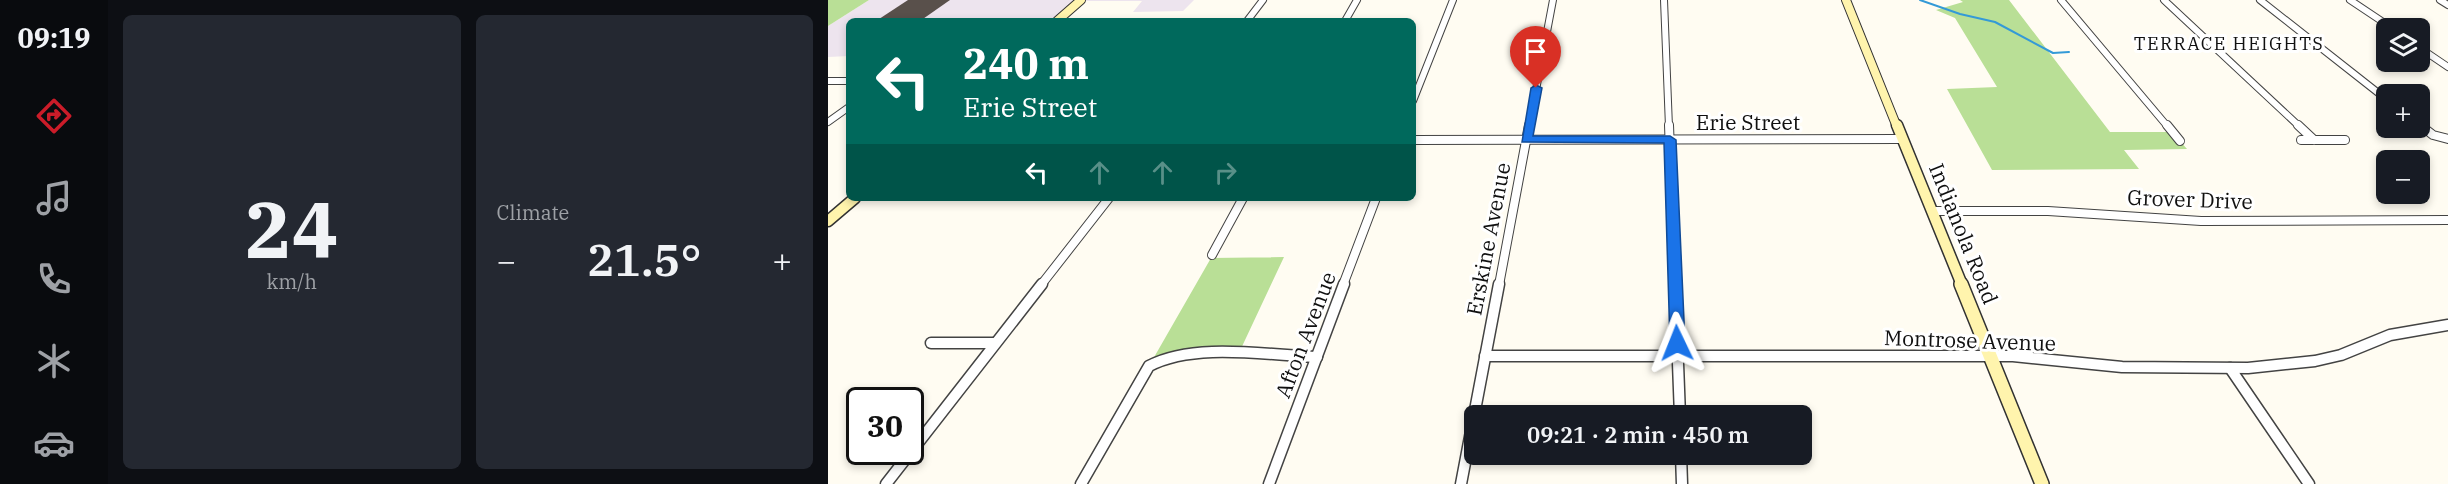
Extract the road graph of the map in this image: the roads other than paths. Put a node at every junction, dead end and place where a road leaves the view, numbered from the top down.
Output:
1 (1081, 0) edge
2 (1263, 0) edge
3 (1357, 0) edge
4 (1453, 0) edge
5 (1553, 0) edge
6 (1664, 0) edge
7 (1846, 0) edge
8 (2061, 0) edge
9 (2164, 0) edge
10 (2260, 0) edge
11 (2350, 0) edge
12 (2440, 0) edge
13 (2448, 5) edge
14 (1060, 18) edge
15 (1249, 18) edge
16 (1347, 18) edge
17 (2377, 18) edge
18 (2430, 55) edge
19 (2448, 67) edge
20 (828, 81) edge
21 (846, 81) edge
22 (2376, 91) edge
23 (1416, 93) edge
24 (846, 109) edge
25 (828, 122) edge
26 (2430, 132) edge
27 (1903, 139) junction
28 (2448, 139) edge
29 (1416, 140) edge
30 (1526, 140) junction
31 (1670, 140) junction
32 (2301, 140) dead end
33 (2314, 140) junction
34 (2345, 140) dead end
35 (2180, 141) dead end
36 (851, 201) edge
37 (1107, 201) edge
38 (1241, 201) edge
39 (1375, 201) edge
40 (1932, 211) junction
41 (2448, 220) edge
42 (828, 221) edge
43 (1212, 255) dead end
44 (2448, 325) edge
45 (931, 344) dead end
46 (995, 344) junction
47 (1485, 356) junction
48 (1990, 356) junction
49 (1317, 357) junction
50 (1678, 357) junction
51 (2230, 368) junction
52 (1680, 405) edge
53 (1681, 465) edge
54 (886, 484) edge
55 (1081, 484) edge
56 (1269, 484) edge
57 (1461, 484) edge
58 (1682, 484) edge
59 (2042, 484) edge
60 (2309, 484) edge

1 - 14 street
2 - 15 street
3 - 16 street
4 - 23 street
5 - 30 street, Erskine Avenue
6 - 31 street
7 - 27 street, Indianola Road
8 - 35 street
9 - 33 street
10 - 22 street
11 - 17 street
12 - 13 street
18 - 19 street
20 - 21 street
24 - 25 street
26 - 28 street
27 - 31 street, Erie Street
27 - 40 street, Indianola Road
29 - 30 street, Erie Street
30 - 31 street, Erie Street
30 - 47 street, Erskine Avenue
31 - 50 street
32 - 33 street
33 - 34 street
36 - 42 street
37 - 46 street
38 - 43 street
39 - 49 street, Afton Avenue
40 - 41 street, Grover Drive
40 - 48 street, Indianola Road
44 - 51 street, Montrose Avenue
45 - 46 street
46 - 54 street
47 - 50 street, Montrose Avenue
47 - 57 street, Erskine Avenue
48 - 50 street, Montrose Avenue
48 - 51 street, Montrose Avenue
48 - 59 street, Indianola Road
49 - 55 street
49 - 56 street, Afton Avenue
50 - 52 street
51 - 60 street
53 - 58 street

